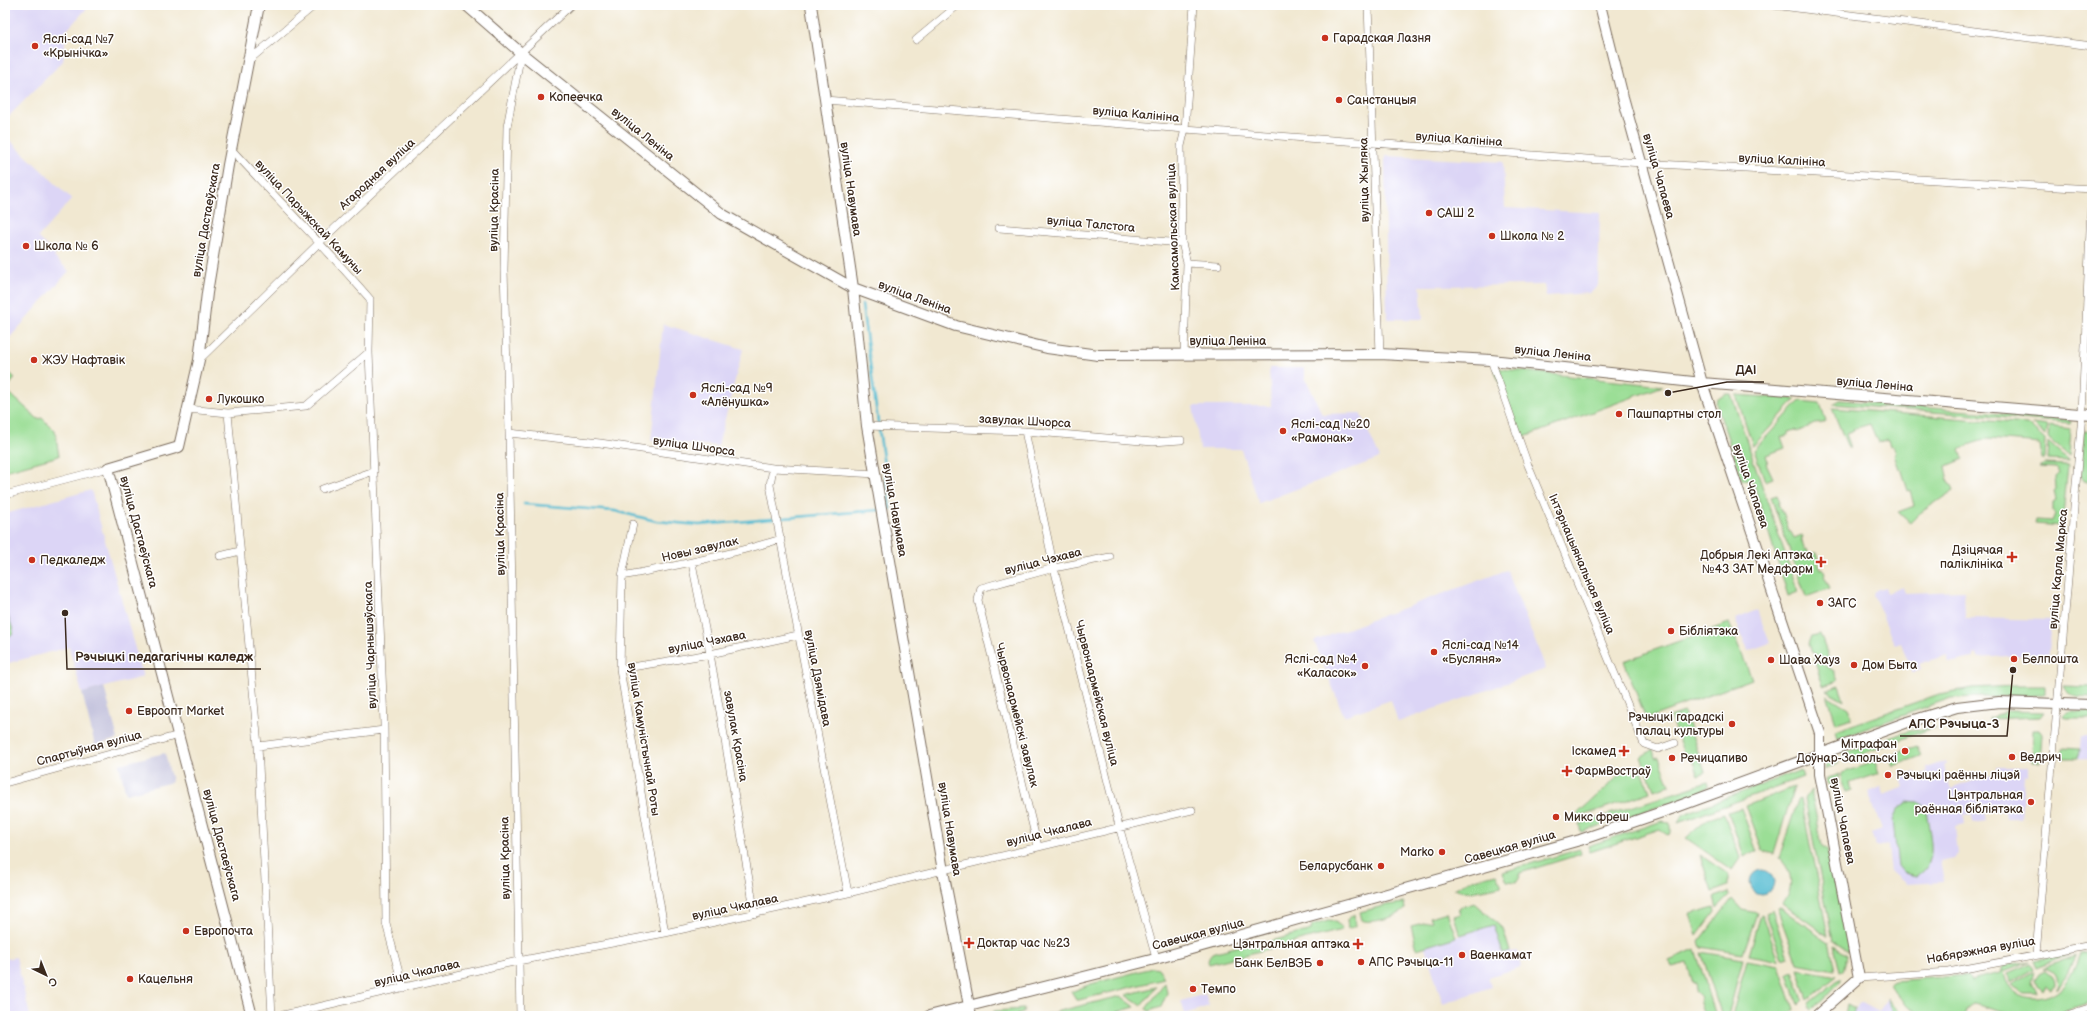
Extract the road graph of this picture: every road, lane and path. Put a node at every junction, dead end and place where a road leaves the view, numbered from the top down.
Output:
1 (259, 5) edge
2 (315, 5) edge
3 (466, 5) edge
4 (571, 5) edge
5 (811, 5) edge
6 (958, 5) edge
7 (1194, 5) edge
8 (1368, 5) edge
9 (1600, 5) edge
10 (1773, 5) edge
11 (916, 40) dead end
12 (2092, 46) edge
13 (521, 53) junction
14 (247, 61) junction
15 (825, 100) junction
16 (1185, 129) junction
17 (1374, 143) junction
18 (232, 150) junction
19 (1642, 163) junction
20 (2092, 184) edge
21 (2092, 189) edge
22 (999, 228) dead end
23 (320, 242) junction
24 (1182, 243) junction
25 (1187, 263) junction
26 (1218, 265) dead end
27 (853, 288) junction
28 (370, 298) joint
29 (369, 352) junction
30 (1184, 354) junction
31 (1380, 354) junction
32 (199, 360) junction
33 (1492, 360) junction
34 (1702, 383) junction
35 (188, 409) junction
36 (228, 413) junction
37 (2087, 415) edge
38 (867, 426) junction
39 (1025, 431) junction
40 (509, 433) junction
41 (1181, 440) dead end
42 (108, 468) junction
43 (773, 468) junction
44 (374, 471) junction
45 (876, 474) junction
46 (322, 488) dead end
47 (5, 495) edge
48 (633, 524) dead end
49 (781, 539) junction
50 (240, 551) junction
51 (220, 556) dead end
52 (1110, 557) dead end
53 (692, 563) junction
54 (1054, 568) junction
55 (622, 576) junction
56 (981, 588) joint
57 (798, 635) junction
58 (710, 654) junction
59 (620, 669) junction
60 (2058, 703) junction
61 (2092, 705) edge
62 (384, 730) junction
63 (180, 735) junction
64 (1675, 743) dead end
65 (258, 746) junction
66 (1820, 754) junction
67 (5, 783) edge
68 (1192, 810) dead end
69 (1120, 826) junction
70 (1038, 846) junction
71 (943, 871) junction
72 (848, 893) junction
73 (756, 914) junction
74 (665, 933) junction
75 (2092, 945) edge
76 (2036, 954) junction
77 (1156, 958) junction
78 (518, 961) junction
79 (1859, 978) junction
80 (403, 988) junction
81 (2092, 1007) edge
82 (970, 1011) edge
83 (252, 1016) edge
84 (272, 1016) edge
85 (279, 1016) edge
86 (520, 1016) edge
87 (929, 1016) edge
88 (1816, 1016) edge
89 (2064, 1016) edge

1 - 14 street, вуліца Дастаеўскага
2 - 14 street
3 - 13 street, вуліца Леніна
4 - 13 street, Агародная вуліца
5 - 15 street, вуліца Навумава
6 - 11 street
7 - 16 street, Камсамольская вуліца
8 - 17 street, вуліца Жыляка
9 - 19 street, вуліца Чапаева
10 - 12 street
13 - 23 street, Агародная вуліца
13 - 27 street, вуліца Леніна
13 - 40 street, вуліца Красіна
14 - 18 street, вуліца Дастаеўскага
15 - 16 street, вуліца Калініна
15 - 27 street, вуліца Навумава
16 - 17 street, вуліца Калініна
16 - 24 street, Камсамольская вуліца
17 - 19 street, вуліца Калініна
17 - 31 street, вуліца Жыляка
18 - 23 street, вуліца Парыжскай Камуны
18 - 32 street, вуліца Дастаеўскага
19 - 21 street, вуліца Калініна
19 - 34 street, вуліца Чапаева
20 - 21 street, вуліца Карла Маркса
21 - 37 street, вуліца Карла Маркса
22 - 24 street, вуліца Талстога
23 - 28 street, вуліца Парыжскай Камуны
23 - 32 street, Агародная вуліца
24 - 25 street, Камсамольская вуліца
25 - 26 street
25 - 30 street, Камсамольская вуліца
27 - 30 street, вуліца Леніна
27 - 38 street, вуліца Навумава
28 - 29 street, вуліца Чарнышэўскага
29 - 36 street
29 - 44 street, вуліца Чарнышэўскага
30 - 31 street, вуліца Леніна
31 - 33 street, вуліца Леніна
32 - 35 street, вуліца Дастаеўскага
33 - 34 street, вуліца Леніна
33 - 64 street, Інтэрнацыянальная вуліца
34 - 37 street, вуліца Леніна
34 - 66 street, вуліца Чапаева
35 - 36 street
35 - 42 street, вуліца Дастаеўскага
36 - 50 street
37 - 60 street, вуліца Карла Маркса
38 - 39 street, завулак Шчорса
38 - 45 street, вуліца Навумава
39 - 41 street, завулак Шчорса
39 - 54 street, Чырвонаармейская вуліца
40 - 43 street, вуліца Шчорса
40 - 78 street, вуліца Красіна
42 - 47 street
42 - 63 street, вуліца Дастаеўскага
43 - 45 street, вуліца Шчорса
43 - 49 street, вуліца Дзямідава
44 - 46 street
44 - 62 street, вуліца Чарнышэўскага
45 - 71 street, вуліца Навумава
48 - 55 street, вуліца Камуністычнай Роты
49 - 53 street, Новы завулак
49 - 57 street, вуліца Дзямідава
50 - 51 street
50 - 65 street
52 - 54 street, вуліца Чэхава
53 - 55 street, Новы завулак
53 - 58 street, завулак Красіна
54 - 56 street, вуліца Чэхава
54 - 69 street, Чырвонаармейская вуліца
55 - 59 street, вуліца Камуністычнай Роты
56 - 70 street, Чырвонаармейскі завулак
57 - 58 street, вуліца Чэхава
57 - 72 street, вуліца Дзямідава
58 - 59 street, вуліца Чэхава
58 - 73 street, завулак Красіна
59 - 74 street, вуліца Камуністычнай Роты
60 - 61 street, Савецкая вуліца
60 - 66 street, Савецкая вуліца
60 - 76 street, вуліца Карла Маркса
62 - 65 street
62 - 80 street, вуліца Чарнышэўскага
63 - 67 street, Спартыўная вуліца
63 - 83 street, вуліца Дастаеўскага
65 - 84 street
66 - 77 street, Савецкая вуліца
66 - 79 street, вуліца Чапаева
68 - 69 street, вуліца Чкалава
69 - 70 street, вуліца Чкалава
69 - 77 street, Чырвонаармейская вуліца
70 - 71 street, вуліца Чкалава
71 - 72 street, вуліца Чкалава
71 - 82 street, вуліца Навумава
72 - 73 street, вуліца Чкалава
73 - 74 street, вуліца Чкалава
74 - 78 street, вуліца Чкалава
75 - 76 street, Набярэжная вуліца
76 - 79 street, Набярэжная вуліца
77 - 82 street, Савецкая вуліца
78 - 80 street, вуліца Чкалава
78 - 86 street, вуліца Красіна
79 - 88 street
80 - 85 street, вуліца Чкалава
81 - 89 street
82 - 87 street, Савецкая вуліца

